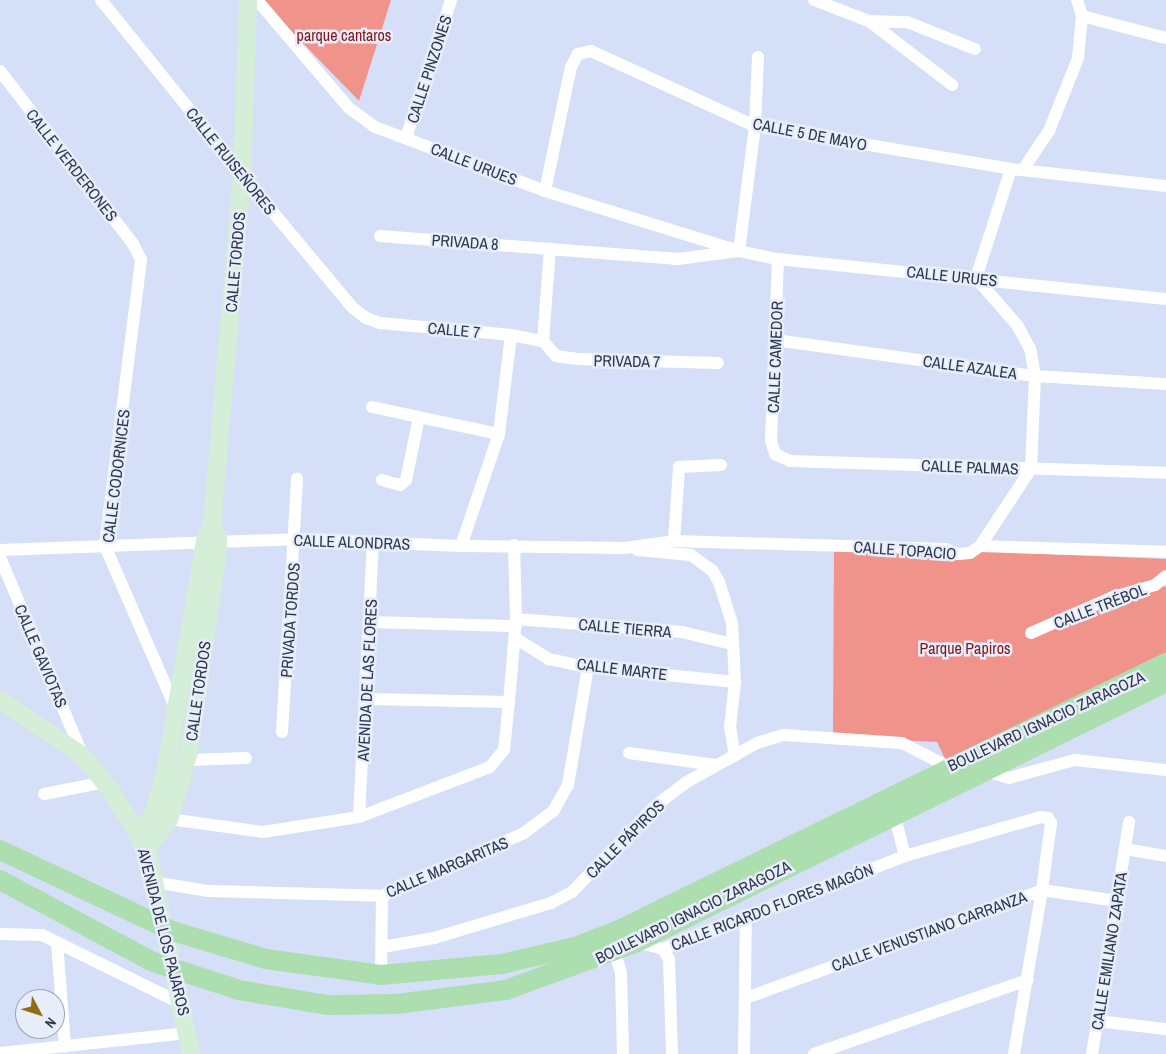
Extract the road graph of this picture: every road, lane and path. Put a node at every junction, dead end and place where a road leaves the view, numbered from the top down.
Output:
1 (101, 0) edge
2 (248, 0) edge
3 (258, 0) edge
4 (452, 0) edge
5 (1077, 0) edge
6 (821, 1) edge
7 (1082, 16) junction
8 (869, 21) junction
9 (1166, 38) edge
10 (975, 49) dead end
11 (758, 57) dead end
12 (0, 71) edge
13 (952, 85) dead end
14 (755, 126) junction
15 (406, 138) junction
16 (1018, 168) junction
17 (242, 175) junction
18 (1166, 186) edge
19 (545, 191) junction
20 (380, 236) dead end
21 (550, 248) junction
22 (739, 250) junction
23 (778, 259) junction
24 (141, 260) joint
25 (976, 278) junction
26 (1166, 299) edge
27 (366, 318) joint
28 (511, 335) junction
29 (776, 340) junction
30 (543, 341) junction
31 (718, 363) dead end
32 (1035, 376) junction
33 (1166, 384) edge
34 (372, 407) dead end
35 (419, 417) junction
36 (499, 434) junction
37 (775, 454) joint
38 (721, 465) dead end
39 (1032, 468) junction
40 (1166, 473) edge
41 (297, 478) dead end
42 (382, 480) dead end
43 (211, 535) junction
44 (295, 539) junction
45 (674, 541) junction
46 (373, 542) junction
47 (703, 542) joint
48 (514, 545) junction
49 (105, 546) junction
50 (461, 546) junction
51 (980, 546) junction
52 (625, 548) junction
53 (0, 550) edge
54 (1166, 552) edge
55 (0, 557) edge
56 (1166, 576) edge
57 (1160, 585) edge
58 (371, 622) junction
59 (516, 628) junction
60 (1031, 633) dead end
61 (732, 644) junction
62 (1166, 664) edge
63 (588, 667) junction
64 (735, 682) junction
65 (1165, 683) edge
66 (367, 699) junction
67 (0, 700) edge
68 (510, 702) junction
69 (176, 709) junction
70 (0, 712) edge
71 (18, 712) junction
72 (282, 732) dead end
73 (629, 753) dead end
74 (83, 756) junction
75 (734, 756) junction
76 (246, 758) dead end
77 (187, 760) junction
78 (715, 765) junction
79 (949, 767) junction
80 (1166, 770) edge
81 (986, 771) junction
82 (105, 782) junction
83 (44, 794) dead end
84 (894, 814) junction
85 (161, 817) junction
86 (359, 817) junction
87 (1129, 822) dead end
88 (143, 843) junction
89 (1125, 849) junction
90 (0, 850) edge
91 (905, 856) junction
92 (1166, 856) edge
93 (0, 880) edge
94 (1042, 890) junction
95 (155, 891) junction
96 (382, 896) junction
97 (1117, 901) junction
98 (746, 915) junction
99 (0, 934) edge
100 (57, 942) junction
101 (637, 942) junction
102 (382, 947) junction
103 (663, 949) junction
104 (615, 952) junction
105 (502, 964) junction
106 (381, 975) junction
107 (1028, 980) junction
108 (506, 990) junction
109 (179, 996) junction
110 (746, 998) junction
111 (1097, 1021) junction
112 (1166, 1029) edge
113 (188, 1033) junction
114 (65, 1047) junction
115 (0, 1053) edge
116 (191, 1054) edge
117 (624, 1054) edge
118 (672, 1054) edge
119 (744, 1054) edge
120 (814, 1054) edge
121 (1014, 1054) edge
122 (1092, 1054) edge

1 - 17 street, CALLE RUISEÑORES
2 - 17 street, CALLE TORDOS
3 - 15 street, CALLE URUES
4 - 15 street, CALLE PINZONES
5 - 7 street
6 - 8 street
7 - 9 street
7 - 16 street
8 - 10 street
8 - 13 street
11 - 14 street
12 - 24 street, CALLE VERDERONES
14 - 16 street, CALLE 5 DE MAYO
14 - 19 street, CALLE 5 DE MAYO
14 - 22 street
15 - 19 street, CALLE URUES
16 - 18 street, CALLE 5 DE MAYO
16 - 25 street
17 - 27 street, CALLE RUISEÑORES
17 - 43 street, CALLE TORDOS
19 - 22 street, CALLE URUES
20 - 21 street, PRIVADA 8
21 - 22 street, CALLE URUES
21 - 30 street
22 - 23 street, CALLE URUES
23 - 25 street, CALLE URUES
23 - 29 street, CALLE CAMEDOR
24 - 49 street, CALLE CODORNICES
25 - 26 street, CALLE URUES
25 - 32 street
27 - 28 street, CALLE 7
28 - 30 street, CALLE 7
28 - 36 street
29 - 32 street, CALLE AZALEA
29 - 37 street, CALLE CAMEDOR
30 - 31 street, PRIVADA 7
32 - 33 street, CALLE AZALEA
32 - 39 street
34 - 35 street
35 - 36 street
35 - 42 street
36 - 50 street
37 - 39 street, CALLE PALMAS
38 - 45 street
39 - 40 street, CALLE PALMAS
39 - 51 street
41 - 44 street, PRIVADA TORDOS
43 - 44 street, CALLE ALONDRAS
43 - 49 street, CALLE ALONDRAS
43 - 69 street, CALLE TORDOS
43 - 77 street, CALLE TORDOS
44 - 46 street, CALLE ALONDRAS
44 - 72 street, PRIVADA TORDOS
45 - 47 street, CALLE ALONDRAS
45 - 52 street, CALLE ALONDRAS
46 - 50 street, CALLE ALONDRAS
46 - 58 street, AVENIDA DE LAS FLORES
47 - 51 street, CALLE TOPACIO
48 - 50 street, CALLE ALONDRAS
48 - 52 street, CALLE ALONDRAS
48 - 59 street
49 - 53 street, CALLE ALONDRAS
49 - 69 street, CALLE CODORNICES
51 - 54 street, CALLE TOPACIO
52 - 61 street
55 - 74 street, CALLE GAVIOTAS
56 - 57 street, CALLE TRÉBOL
57 - 60 street, CALLE TRÉBOL
58 - 59 street, CALLE TIERRA
58 - 66 street, AVENIDA DE LAS FLORES
59 - 61 street, CALLE TIERRA
59 - 63 street, CALLE MARTE
59 - 68 street
61 - 64 street
62 - 79 main road, BOULEVARD IGNACIO ZARAGOZA
63 - 64 street, CALLE MARTE
63 - 96 street, CALLE MARGARITAS
64 - 75 street
65 - 81 main road, BOULEVARD IGNACIO ZARAGOZA
66 - 68 street
66 - 86 street, AVENIDA DE LAS FLORES
67 - 71 street
68 - 86 street
69 - 85 street, CALLE TORDOS
70 - 71 street
71 - 74 street, AVENIDA DE LOS PAJAROS
73 - 78 street
74 - 82 street, AVENIDA DE LOS PAJAROS
75 - 78 street, CALLE PÁPIROS
75 - 79 street, CALLE PÁPIROS
76 - 77 street
77 - 85 street, CALLE TORDOS
78 - 102 street, CALLE PÁPIROS
79 - 105 main road, BOULEVARD IGNACIO ZARAGOZA
80 - 81 street
81 - 84 main road, BOULEVARD IGNACIO ZARAGOZA
82 - 83 street
82 - 88 street, AVENIDA DE LOS PAJAROS
84 - 91 street
84 - 101 main road, BOULEVARD IGNACIO ZARAGOZA
85 - 86 street
85 - 88 street, CALLE TORDOS
87 - 89 street, CALLE EMILIANO ZAPATA
88 - 95 street, AVENIDA DE LOS PAJAROS
89 - 92 street
89 - 97 street, CALLE EMILIANO ZAPATA
90 - 106 main road, BOULEVARD IGNACIO ZARAGOZA
91 - 94 street, CALLE RICARDO FLORES MAGÓN
91 - 98 street, CALLE RICARDO FLORES MAGÓN
93 - 108 main road, BOULEVARD IGNACIO ZARAGOZA
94 - 97 street, CALLE VENUSTIANO CARRANZA
94 - 107 street, CALLE RICARDO FLORES MAGÓN
94 - 110 street, CALLE VENUSTIANO CARRANZA
95 - 96 street, CALLE MARGARITAS
95 - 109 street, AVENIDA DE LOS PAJAROS
96 - 102 street
97 - 111 street, CALLE EMILIANO ZAPATA
98 - 103 street, CALLE RICARDO FLORES MAGÓN
98 - 110 street
99 - 100 street
100 - 109 street
100 - 114 street
101 - 103 street, CALLE RICARDO FLORES MAGÓN
101 - 104 main road, BOULEVARD IGNACIO ZARAGOZA
102 - 106 street
103 - 118 street
104 - 108 main road, BOULEVARD IGNACIO ZARAGOZA
104 - 117 street
105 - 106 main road, BOULEVARD IGNACIO ZARAGOZA
105 - 108 street
107 - 120 street
107 - 121 street, CALLE RICARDO FLORES MAGÓN
109 - 113 street, AVENIDA DE LOS PAJAROS
110 - 119 street
111 - 112 street
111 - 122 street, CALLE EMILIANO ZAPATA
113 - 114 street
113 - 116 street, AVENIDA DE LOS PAJAROS
114 - 115 street

